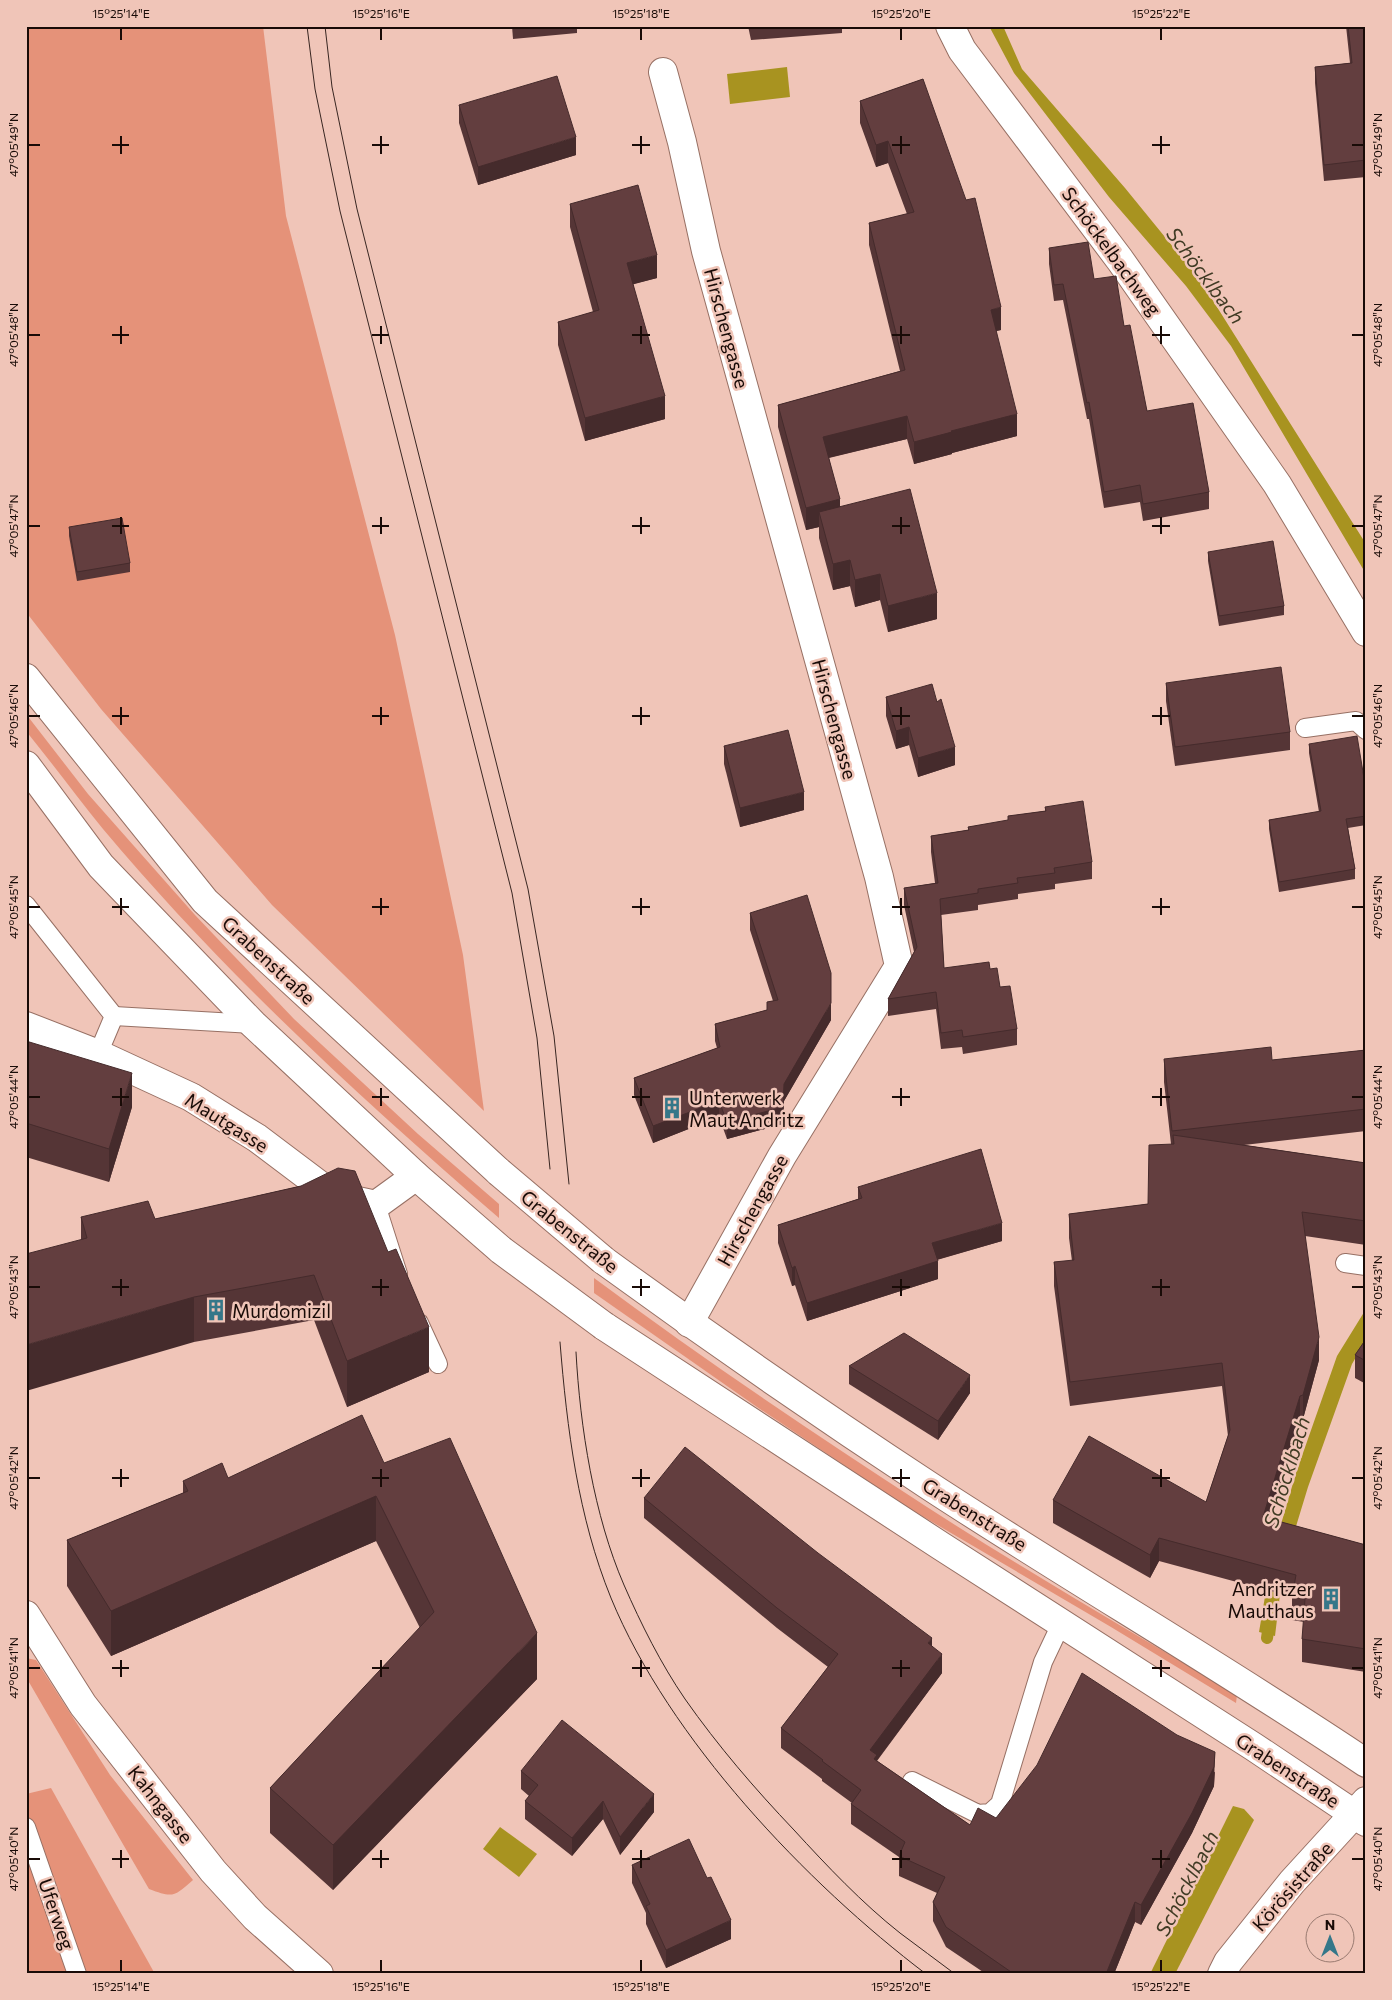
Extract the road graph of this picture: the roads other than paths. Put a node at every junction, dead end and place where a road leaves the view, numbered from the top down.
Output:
1 (950, 26) edge
2 (663, 72) dead end
3 (1366, 632) edge
4 (26, 678) edge
5 (1305, 728) dead end
6 (1366, 730) edge
7 (26, 765) edge
8 (26, 905) edge
9 (114, 1016) junction
10 (253, 1024) junction
11 (26, 1026) edge
12 (98, 1054) junction
13 (416, 1176) junction
14 (376, 1205) junction
15 (1345, 1263) dead end
16 (1366, 1266) edge
17 (403, 1285) edge
18 (414, 1311) edge
19 (689, 1323) junction
20 (438, 1364) dead end
21 (26, 1615) edge
22 (1061, 1624) junction
23 (1366, 1763) edge
24 (912, 1781) dead end
25 (1362, 1812) edge
26 (26, 1827) edge
27 (77, 1974) edge
28 (319, 1974) edge
29 (1222, 1974) edge

1 - 3 main road, Schöckelbachweg
2 - 19 main road, Hirschengasse
4 - 19 main road, Grabenstraße, bridge
5 - 6 lane
7 - 10 main road, Grabenstraße
8 - 9 lane
9 - 10 lane
9 - 12 lane
10 - 13 main road, Grabenstraße
11 - 12 main road, Mautgasse
12 - 14 main road, Mautgasse
13 - 14 main road
13 - 22 main road, Grabenstraße, bridge
14 - 17 lane
15 - 16 lane
18 - 20 lane
19 - 23 main road, Grabenstraße
21 - 28 main road, Kahngasse
22 - 24 lane
22 - 25 main road, Grabenstraße
25 - 29 main road, Körösistraße
26 - 27 lane, Uferweg

